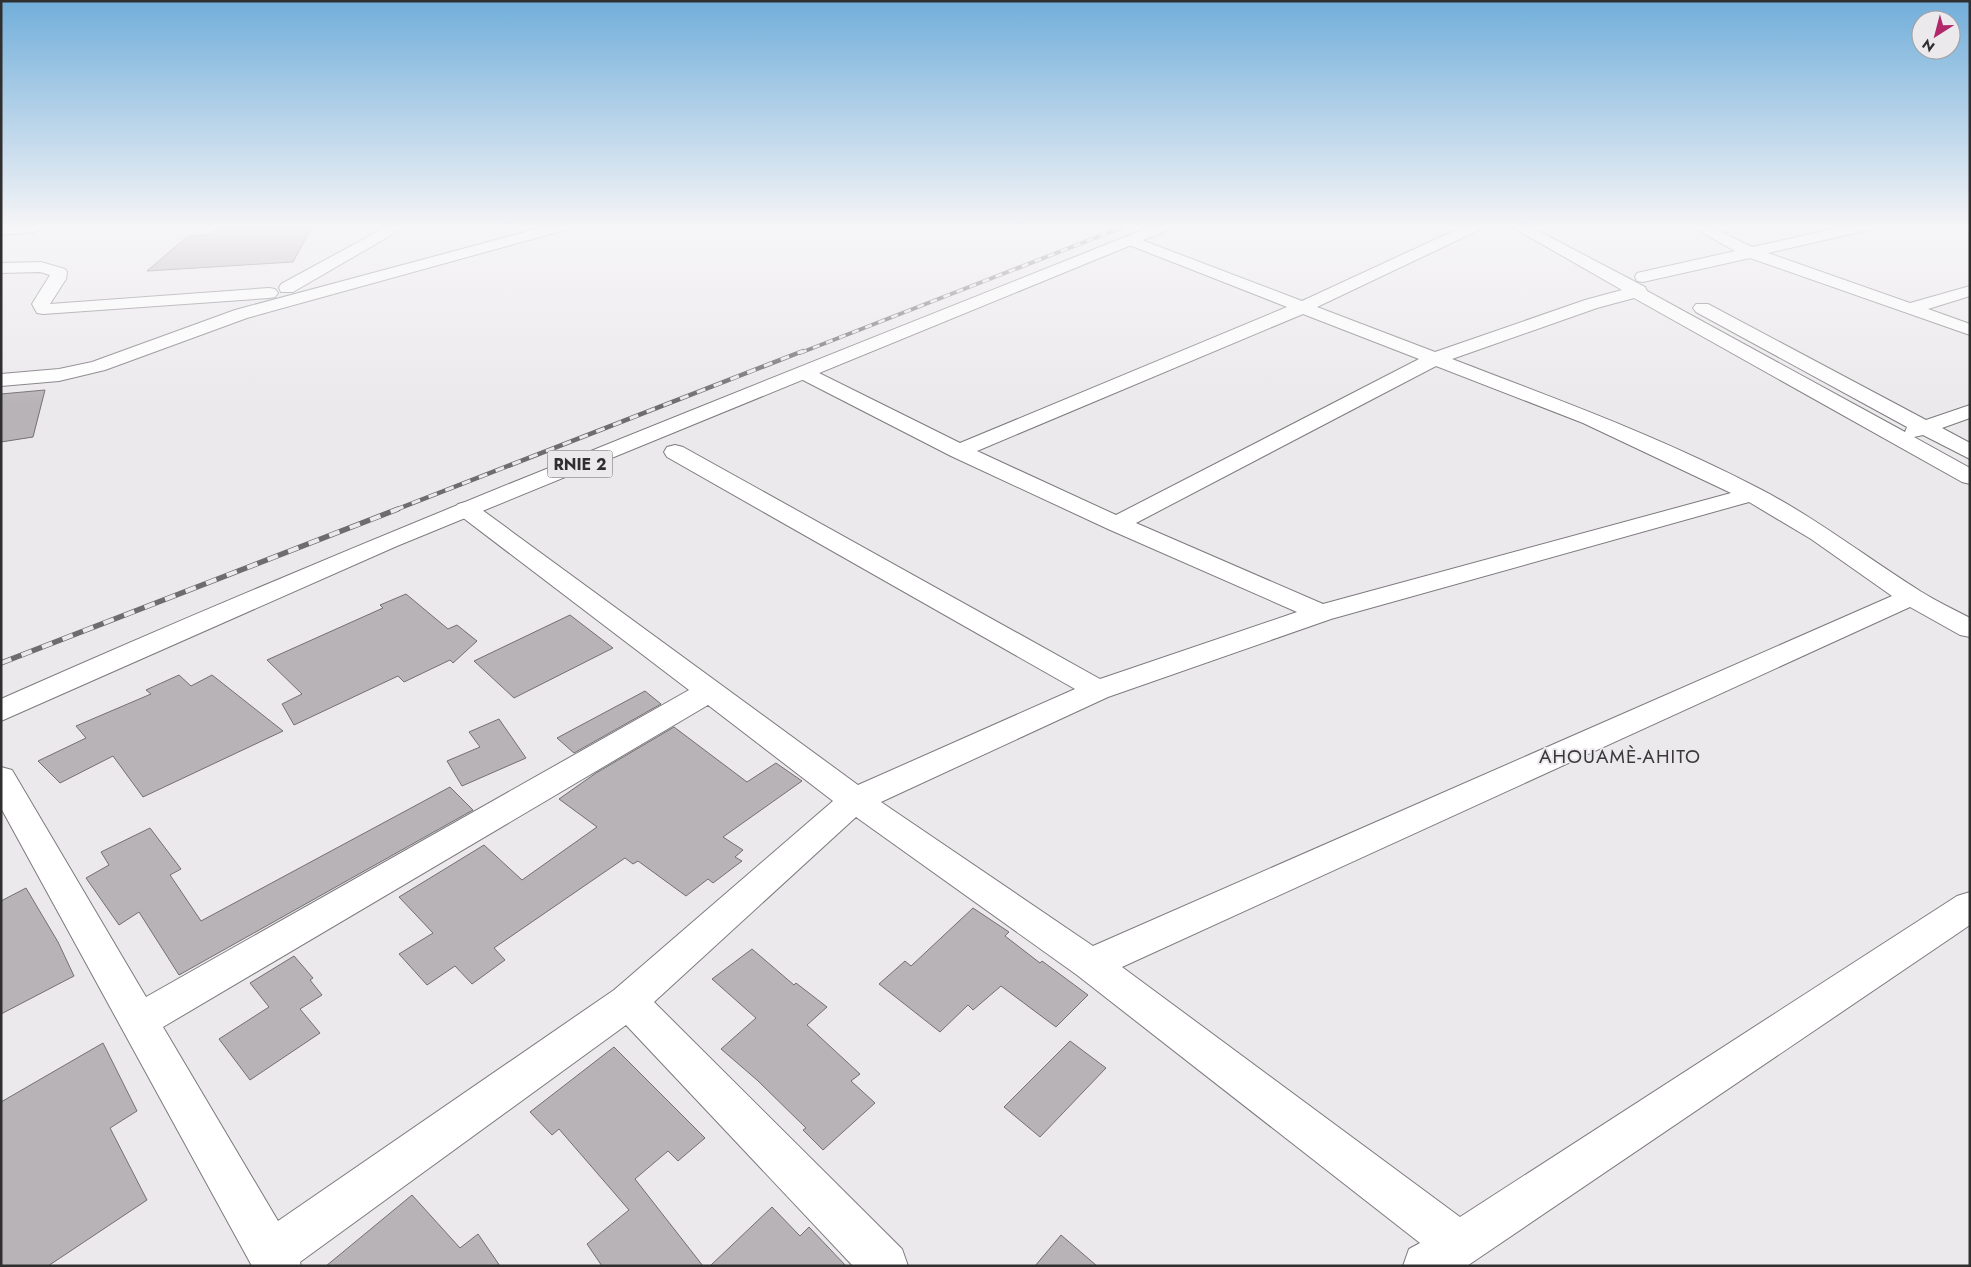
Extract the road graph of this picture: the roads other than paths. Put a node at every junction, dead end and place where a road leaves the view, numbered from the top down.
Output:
1 (53, 286) edge
2 (290, 286) edge
3 (343, 286) edge
4 (1016, 286) edge
5 (1249, 286) edge
6 (1348, 286) edge
7 (1636, 286) edge
8 (1644, 286) edge
9 (1646, 286) edge
10 (1845, 286) edge
11 (1970, 291) edge
12 (278, 293) junction
13 (1303, 307) junction
14 (1909, 309) junction
15 (241, 314) junction
16 (1734, 325) junction
17 (1970, 330) edge
18 (1705, 331) junction
19 (1436, 358) junction
20 (804, 373) junction
21 (1, 380) edge
22 (1970, 411) edge
23 (1925, 427) junction
24 (1899, 438) junction
25 (960, 451) junction
26 (675, 452) dead end
27 (1970, 452) edge
28 (1970, 476) edge
29 (1752, 494) junction
30 (466, 509) junction
31 (1117, 524) junction
32 (1911, 596) junction
33 (1320, 613) junction
34 (1970, 630) edge
35 (1098, 690) junction
36 (710, 691) junction
37 (1, 711) edge
38 (1, 778) edge
39 (855, 800) junction
40 (1970, 906) edge
41 (1090, 964) junction
42 (628, 1002) junction
43 (139, 1021) junction
44 (1459, 1244) junction
45 (274, 1260) edge
46 (885, 1266) edge
47 (1426, 1266) edge

1 - 12 main road
2 - 12 main road
3 - 15 main road
4 - 20 main road, RNIE 2
5 - 13 main road
6 - 13 main road
7 - 19 main road
8 - 18 main road
9 - 16 main road
10 - 14 main road
11 - 14 main road
12 - 15 main road
13 - 19 main road
13 - 25 main road
14 - 17 main road
15 - 21 main road
16 - 18 main road
16 - 23 main road
18 - 24 main road
19 - 29 main road
19 - 31 main road
20 - 25 main road
20 - 30 main road, RNIE 2
22 - 23 main road
23 - 24 main road
23 - 27 main road
24 - 28 main road
25 - 31 main road
26 - 35 main road
29 - 32 main road
29 - 33 main road
30 - 36 main road
30 - 37 main road, RNIE 2
31 - 33 main road
32 - 34 main road
32 - 41 main road
33 - 35 main road
35 - 39 main road
36 - 39 main road
36 - 43 main road
38 - 43 main road
39 - 41 main road
39 - 42 main road
40 - 44 main road
41 - 44 main road
42 - 45 main road
42 - 46 main road
43 - 45 main road
44 - 47 main road

